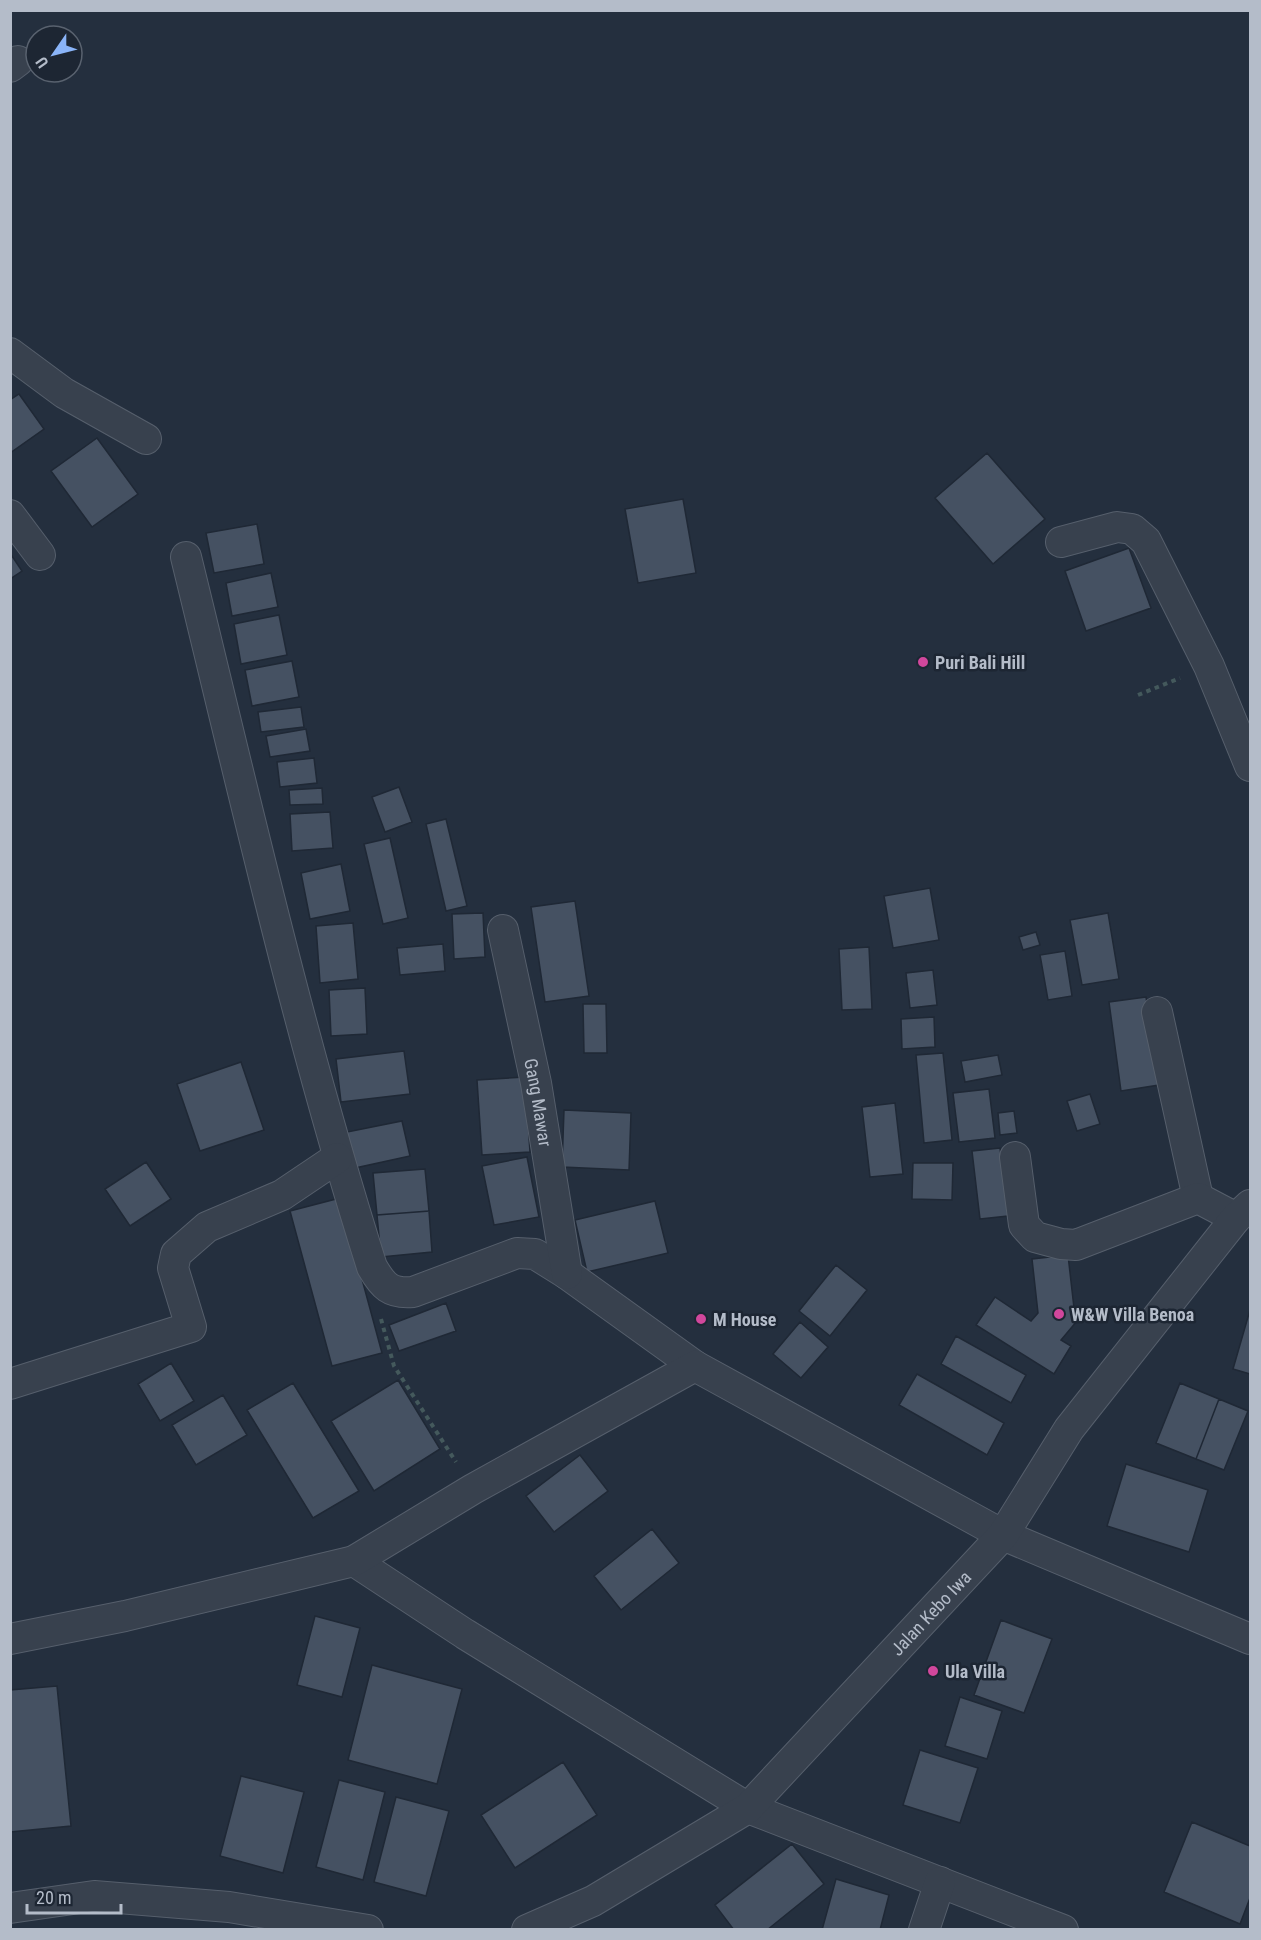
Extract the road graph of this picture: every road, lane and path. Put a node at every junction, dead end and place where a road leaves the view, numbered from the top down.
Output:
1 (10, 353) edge
2 (146, 439) dead end
3 (10, 515) edge
4 (1061, 542) dead end
5 (40, 555) dead end
6 (186, 557) dead end
7 (1209, 666) junction
8 (1138, 695) dead end
9 (1251, 766) edge
10 (503, 930) dead end
11 (1157, 1012) dead end
12 (1015, 1157) dead end
13 (337, 1158) junction
14 (1198, 1198) junction
15 (1243, 1212) edge
16 (567, 1274) junction
17 (387, 1290) junction
18 (695, 1366) junction
19 (10, 1384) edge
20 (473, 1489) junction
21 (1003, 1535) junction
22 (354, 1562) junction
23 (10, 1639) edge
24 (1251, 1640) edge
25 (748, 1808) junction
26 (940, 1882) junction
27 (10, 1908) edge
28 (368, 1929) edge
29 (527, 1929) edge
30 (924, 1929) edge
31 (1063, 1929) edge

1 - 2 street
3 - 5 street
4 - 7 street
6 - 13 street
7 - 8 path
7 - 9 street
10 - 16 street, Gang Mawar
11 - 14 street
12 - 14 street
13 - 17 street
13 - 19 street
14 - 15 street
15 - 21 street, Jalan Kebo Iwa
16 - 17 street
16 - 18 street
17 - 20 path
18 - 20 street
18 - 21 street
20 - 22 street
21 - 24 street
21 - 25 street, Jalan Kebo Iwa
22 - 23 street
22 - 25 street
25 - 26 street
25 - 29 street, Jalan Kebo Iwa
26 - 30 street
26 - 31 street
27 - 28 street

